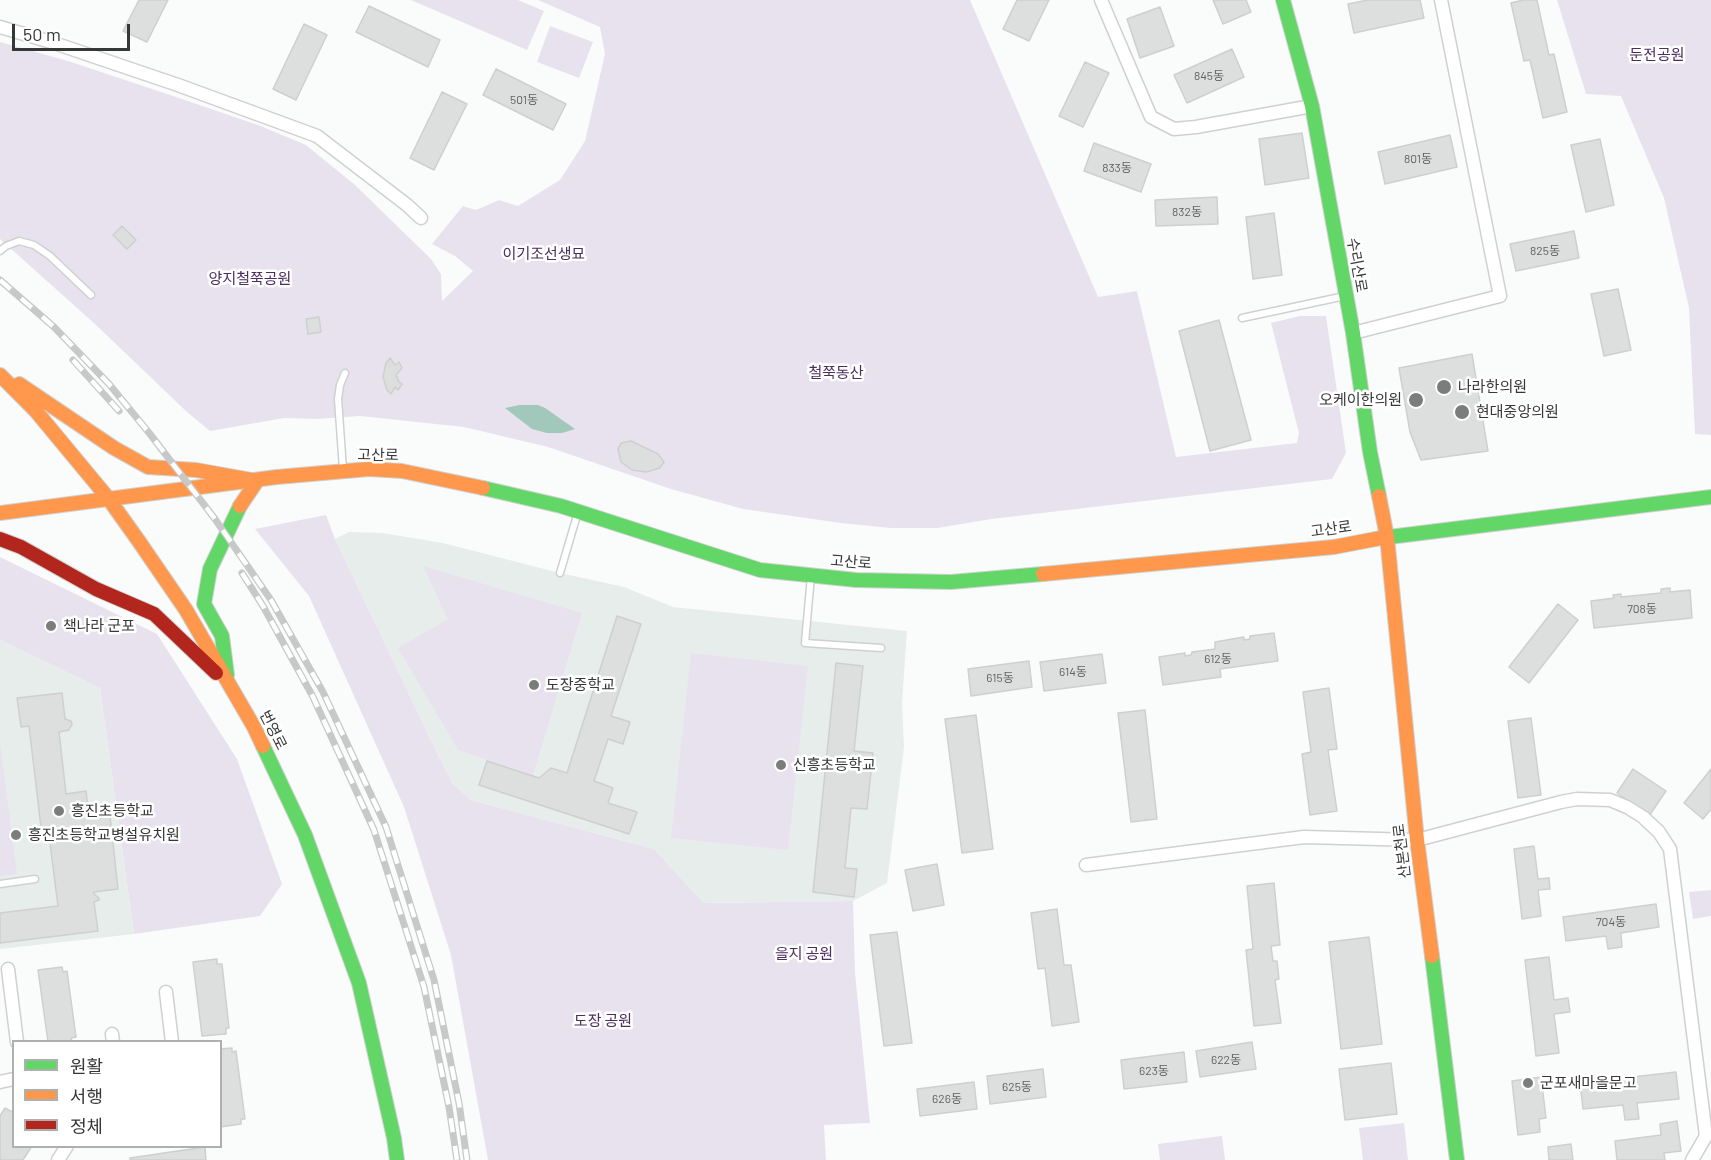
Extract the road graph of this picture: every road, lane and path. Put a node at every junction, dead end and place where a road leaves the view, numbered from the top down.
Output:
1 (1101, 0) edge
2 (1283, 0) edge
3 (1441, 0) edge
4 (0, 27) edge
5 (1312, 106) junction
6 (421, 218) dead end
7 (0, 251) edge
8 (91, 295) dead end
9 (1346, 296) junction
10 (1242, 318) dead end
11 (1353, 333) junction
12 (345, 373) dead end
13 (0, 374) edge
14 (343, 472) junction
15 (257, 481) junction
16 (1711, 497) edge
17 (108, 498) junction
18 (578, 511) junction
19 (0, 513) edge
20 (1387, 537) junction
21 (0, 539) edge
22 (560, 573) dead end
23 (811, 575) junction
24 (881, 648) dead end
25 (228, 684) junction
26 (1417, 840) junction
27 (1086, 865) dead end
28 (35, 879) dead end
29 (0, 884) edge
30 (8, 969) dead end
31 (166, 992) dead end
32 (17, 1040) edge
33 (172, 1040) edge
34 (397, 1160) edge
35 (1457, 1160) edge
36 (1692, 1160) edge

1 - 5 street
2 - 5 street, 수리산로
3 - 11 street
4 - 6 street
5 - 9 street, 수리산로
7 - 8 lane
9 - 10 lane
9 - 11 street, 수리산로
11 - 20 street, 수리산로
12 - 14 lane
13 - 15 street
13 - 17 street, 번영로
14 - 15 street, 고산로
14 - 18 street, 고산로
15 - 17 street, 고산로
15 - 25 street
16 - 20 street, 고산로
17 - 19 street, 고산로
17 - 25 street, 번영로
18 - 22 lane
18 - 23 street, 고산로
20 - 23 street, 고산로
20 - 26 street, 산본천로
21 - 25 street
23 - 24 lane
25 - 34 street, 번영로
26 - 27 street
26 - 35 street, 산본천로
26 - 36 street
28 - 29 lane
30 - 32 street
31 - 33 street

